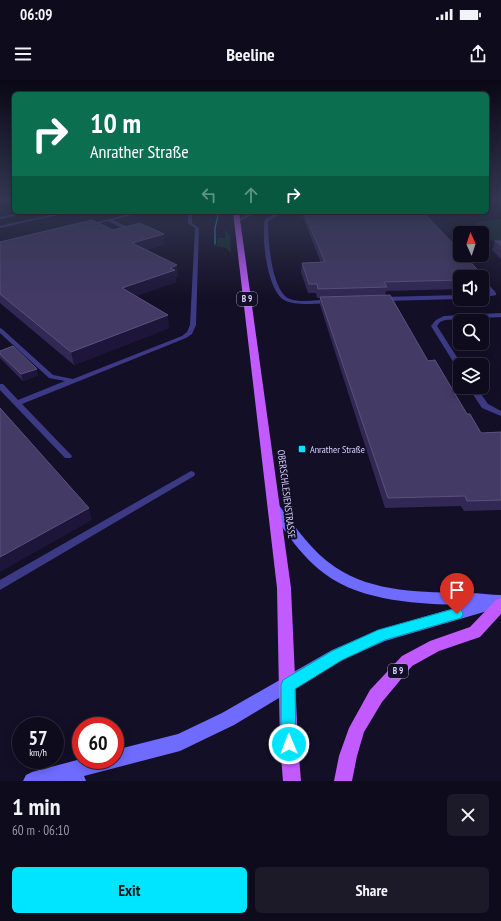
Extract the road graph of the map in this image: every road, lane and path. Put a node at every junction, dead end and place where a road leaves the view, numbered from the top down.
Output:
1 (197, 234) edge
2 (238, 234) edge
3 (267, 234) edge
4 (489, 288) edge
5 (489, 295) edge
6 (453, 297) edge
7 (375, 299) edge
8 (336, 300) edge
9 (501, 315) edge
10 (0, 330) edge
11 (454, 358) edge
12 (75, 380) junction
13 (0, 386) edge
14 (477, 394) edge
15 (17, 403) junction
16 (501, 414) edge
17 (68, 456) dead end
18 (191, 474) dead end
19 (274, 507) junction
20 (0, 584) edge
21 (501, 601) edge
22 (288, 685) junction
23 (124, 757) edge
24 (78, 769) edge
25 (39, 779) edge
26 (77, 781) edge
27 (292, 781) edge
28 (343, 781) edge

1 - 12 lane
2 - 19 main road, OBERSCHLESIENSTRASSE / B 9
3 - 8 lane
4 - 5 lane
6 - 7 lane
9 - 11 lane
10 - 12 lane
12 - 15 lane
13 - 15 lane
14 - 16 lane
15 - 17 lane
18 - 20 lane
19 - 21 main road
19 - 22 main road, OBERSCHLESIENSTRASSE / B 9
21 - 22 main road
21 - 28 main road, B 9
22 - 23 main road
22 - 27 main road, OBERSCHLESIENSTRASSE / B 9
24 - 25 main road
25 - 26 main road

